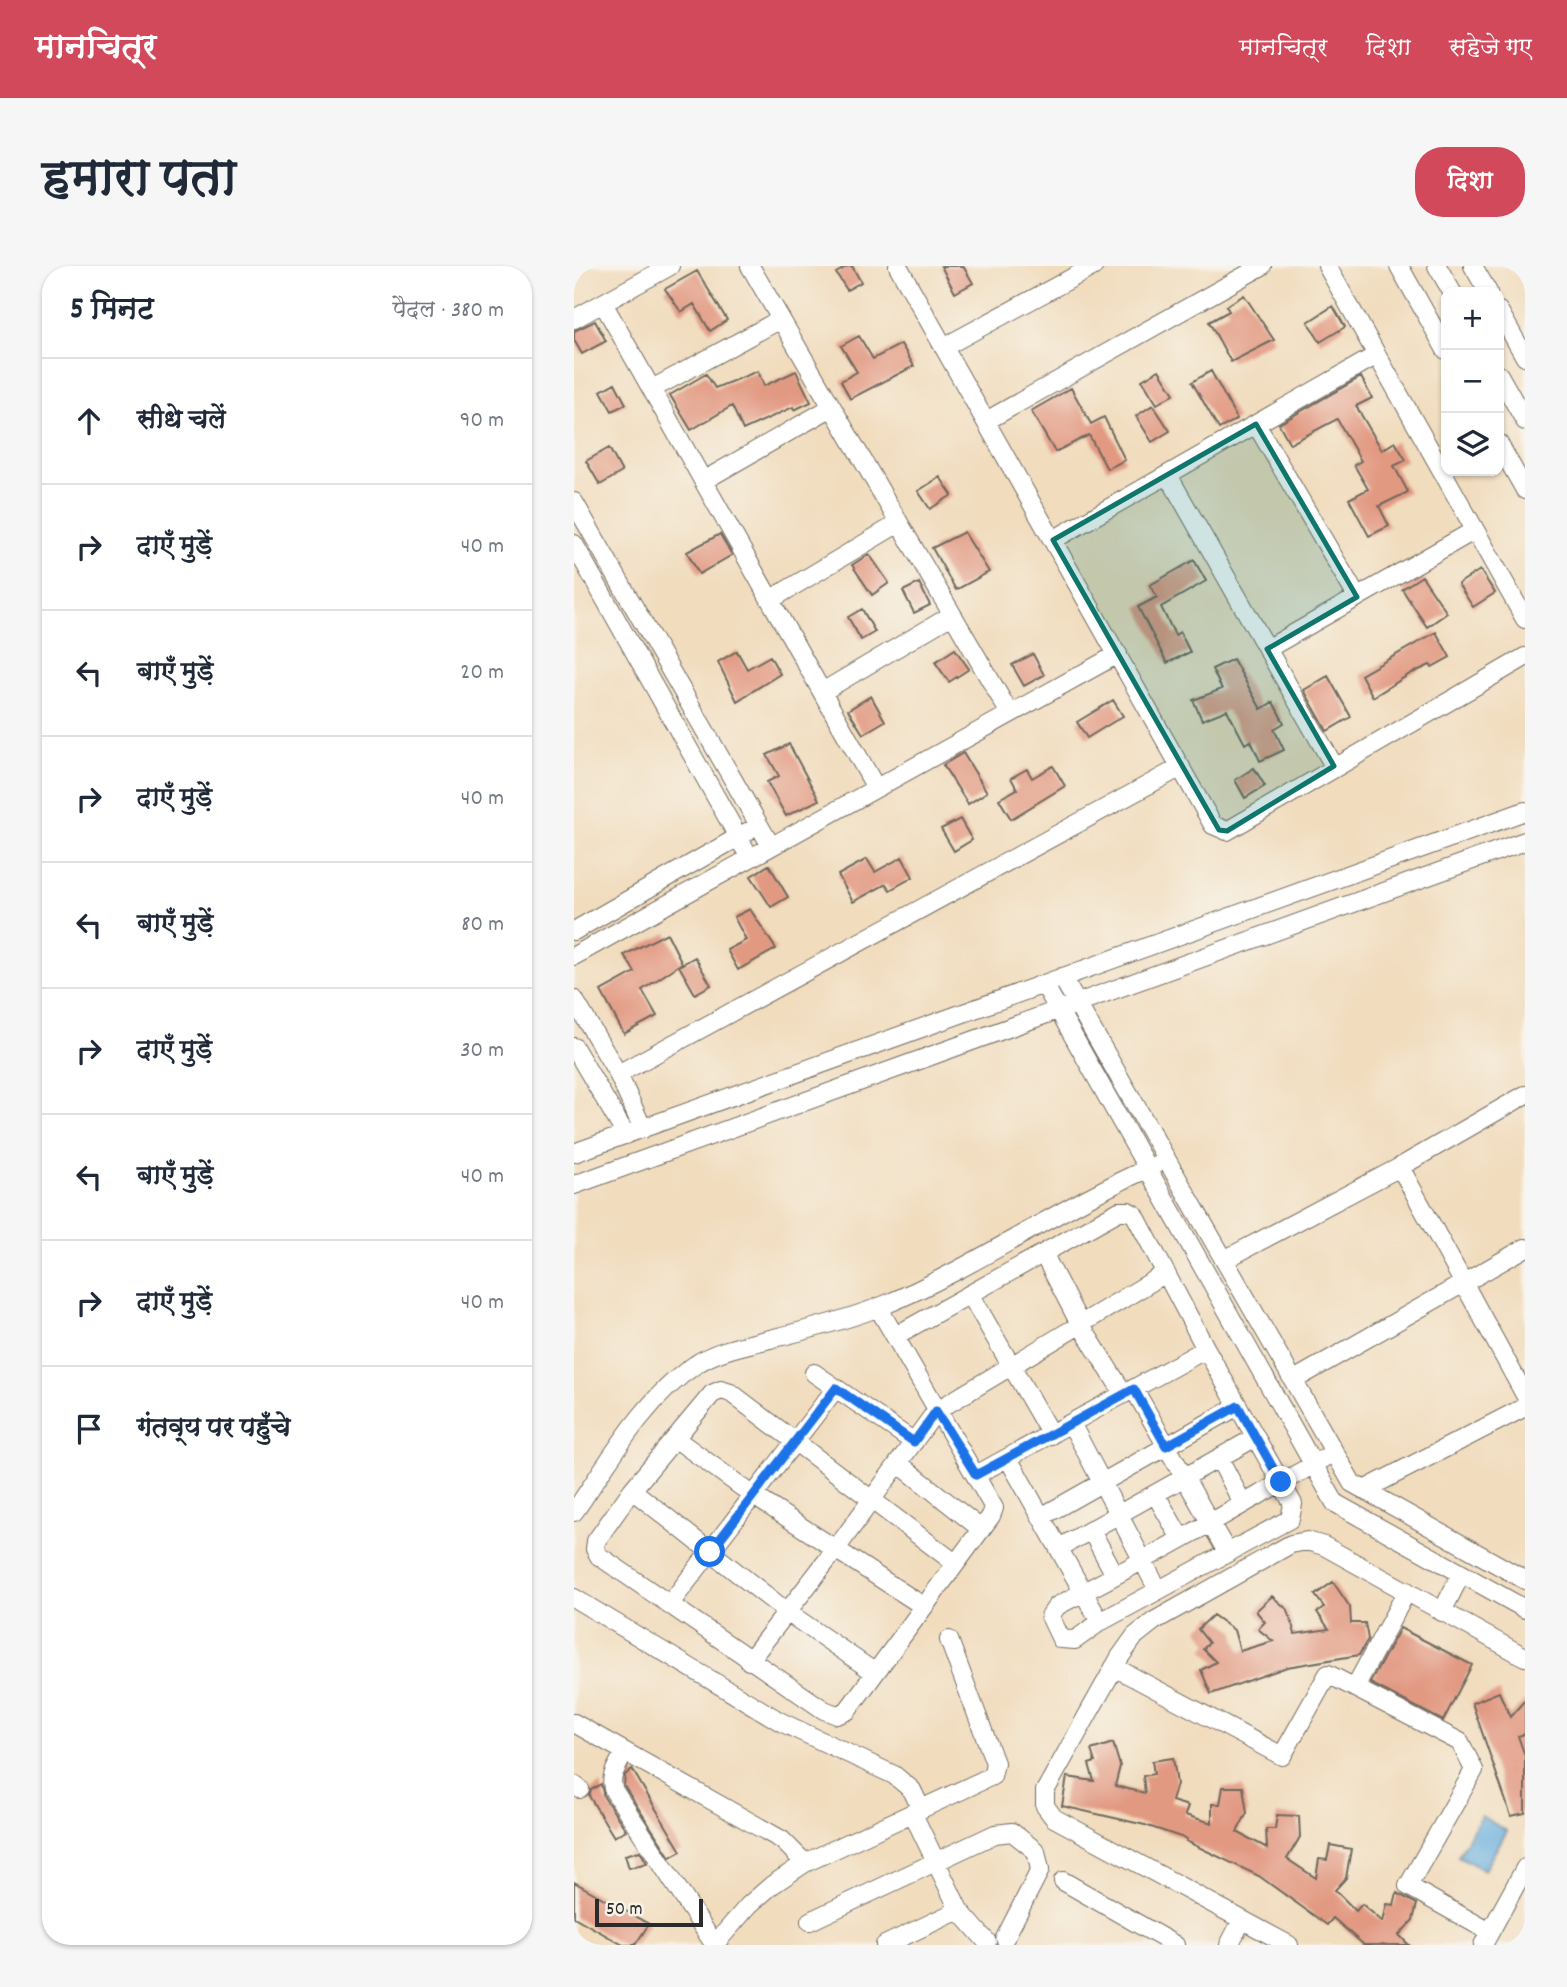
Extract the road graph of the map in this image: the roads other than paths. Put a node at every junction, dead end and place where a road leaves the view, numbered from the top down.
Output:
1 (670, 266) edge
2 (750, 266) edge
3 (898, 266) edge
4 (1094, 266) edge
5 (1262, 266) edge
6 (1327, 266) edge
7 (1399, 266) edge
8 (1437, 266) edge
9 (1473, 266) edge
10 (1449, 287) edge
11 (1485, 287) edge
12 (603, 303) junction
13 (574, 319) edge
14 (781, 319) junction
15 (1504, 320) edge
16 (944, 347) junction
17 (1445, 350) edge
18 (1377, 355) junction
19 (1525, 357) edge
20 (1504, 384) edge
21 (652, 389) junction
22 (832, 407) junction
23 (986, 421) junction
24 (1525, 421) edge
25 (1256, 424) junction
26 (1504, 453) edge
27 (1167, 475) junction
28 (703, 481) junction
29 (1525, 491) edge
30 (574, 502) edge
31 (899, 523) junction
32 (1475, 530) junction
33 (1053, 540) junction
34 (574, 544) edge
35 (1357, 597) junction
36 (770, 600) junction
37 (952, 615) junction
38 (1525, 619) edge
39 (1267, 649) junction
40 (1118, 654) junction
41 (1525, 657) edge
42 (822, 692) junction
43 (1010, 714) junction
44 (1334, 766) junction
45 (1181, 767) junction
46 (876, 788) junction
47 (1525, 811) edge
48 (759, 825) junction
49 (738, 837) junction
50 (1525, 841) edge
51 (771, 846) junction
52 (750, 858) junction
53 (574, 931) edge
54 (574, 956) edge
55 (1062, 977) junction
56 (1044, 984) junction
57 (574, 999) edge
58 (1077, 1003) junction
59 (1058, 1010) junction
60 (574, 1047) edge
61 (618, 1074) junction
62 (1525, 1095) edge
63 (635, 1132) junction
64 (574, 1153) edge
65 (1167, 1160) junction
66 (1400, 1167) junction
67 (1147, 1168) junction
68 (574, 1185) edge
69 (1525, 1248) edge
70 (1044, 1255) junction
71 (1224, 1260) junction
72 (1167, 1273) junction
73 (1464, 1282) junction
74 (970, 1294) junction
75 (878, 1307) junction
76 (1080, 1324) junction
77 (895, 1336) junction
78 (1206, 1349) junction
79 (1011, 1366) junction
80 (814, 1373) dead end
81 (1294, 1380) junction
82 (836, 1388) junction
83 (1129, 1391) junction
84 (1525, 1395) edge
85 (1238, 1406) junction
86 (1525, 1407) edge
87 (936, 1411) junction
88 (1071, 1423) junction
89 (1051, 1434) junction
90 (1255, 1437) junction
91 (677, 1439) junction
92 (796, 1441) junction
93 (914, 1442) junction
94 (1166, 1446) junction
95 (1334, 1452) junction
96 (1008, 1458) junction
97 (1219, 1458) junction
98 (898, 1463) junction
99 (1313, 1466) junction
100 (976, 1475) junction
101 (1185, 1479) junction
102 (1101, 1482) junction
103 (1281, 1482) junction
104 (632, 1490) junction
105 (1364, 1490) junction
106 (1156, 1495) junction
107 (754, 1496) junction
108 (870, 1500) junction
109 (1243, 1504) junction
110 (574, 1512) edge
111 (1119, 1515) junction
112 (1041, 1517) junction
113 (1210, 1523) junction
114 (981, 1529) junction
115 (1091, 1530) junction
116 (1181, 1539) junction
117 (1059, 1548) junction
118 (836, 1549) junction
119 (710, 1552) junction
120 (1227, 1552) junction
121 (1142, 1561) junction
122 (955, 1563) junction
123 (1461, 1574) junction
124 (1115, 1575) junction
125 (1525, 1580) edge
126 (1158, 1590) junction
127 (1407, 1591) junction
128 (1083, 1592) junction
129 (574, 1598) edge
130 (669, 1605) junction
131 (923, 1606) junction
132 (1525, 1609) edge
133 (787, 1612) junction
134 (1442, 1612) junction
135 (1100, 1622) junction
136 (948, 1640) dead end
137 (1525, 1657) edge
138 (749, 1661) junction
139 (1114, 1667) junction
140 (874, 1672) junction
141 (1355, 1687) junction
142 (574, 1723) edge
143 (625, 1752) junction
144 (917, 1811) junction
145 (937, 1862) junction
146 (805, 1863) junction
147 (1525, 1868) edge
148 (1063, 1881) dead end
149 (960, 1909) junction
150 (1242, 1920) junction
151 (810, 1921) dead end
152 (1486, 1939) edge
153 (1012, 1941) edge
154 (986, 1943) edge
155 (714, 1945) edge
156 (885, 1945) edge
157 (1175, 1945) edge
158 (1229, 1945) edge
159 (1289, 1945) edge

1 - 12 street
2 - 14 street
3 - 16 street
4 - 16 street
5 - 23 street
6 - 18 street
7 - 17 street
8 - 10 street
9 - 11 street
12 - 13 street
12 - 21 street
14 - 21 street
14 - 22 street
15 - 19 street
16 - 23 street
18 - 25 street
18 - 32 street
20 - 24 street
21 - 28 street
22 - 28 street
22 - 31 street
23 - 33 street
25 - 27 street
25 - 35 street
26 - 29 street
27 - 33 street
27 - 39 street
28 - 36 street
30 - 48 street
31 - 36 street
31 - 37 street
32 - 35 street
32 - 38 street
33 - 40 street
34 - 49 street
35 - 39 street
36 - 42 street
37 - 42 street
37 - 43 street
39 - 44 street
40 - 43 street
40 - 45 street
41 - 44 street
42 - 46 street
43 - 46 street
44 - 45 street
45 - 61 street
46 - 51 street
47 - 55 street
48 - 49 street
48 - 51 street
49 - 52 street
49 - 53 street
50 - 58 street
51 - 52 street
52 - 54 street
55 - 56 street
55 - 58 street
56 - 59 street
56 - 63 street
57 - 61 street
58 - 59 street
58 - 65 street
59 - 67 street
59 - 68 street
60 - 63 street
61 - 63 street
62 - 66 street
63 - 64 street
65 - 67 street
65 - 71 street
66 - 71 street
66 - 73 street
67 - 75 street
67 - 99 street
69 - 73 street
70 - 72 street
70 - 74 street
70 - 76 street
71 - 81 street
72 - 76 street
72 - 78 street
73 - 81 street
73 - 84 street
74 - 77 street
74 - 79 street
75 - 77 street
75 - 110 street
76 - 79 street
76 - 83 street
77 - 87 street
78 - 83 street
78 - 85 street
79 - 87 street
79 - 89 street
80 - 82 street
81 - 95 street
82 - 92 street
82 - 93 street
83 - 88 street
83 - 94 street
85 - 90 street
85 - 94 street
86 - 105 street
87 - 93 street
87 - 100 street
88 - 89 street
88 - 102 street
89 - 96 street
90 - 97 street
90 - 103 street
91 - 92 street
91 - 104 street
91 - 107 street
92 - 107 street
92 - 108 street
93 - 98 street
94 - 101 street
94 - 102 street
95 - 99 street
95 - 105 street
96 - 100 street
96 - 112 street
97 - 101 street
97 - 109 street
98 - 108 street
98 - 114 street
99 - 103 street
99 - 123 street
100 - 114 street
101 - 106 street
101 - 113 street
102 - 111 street
102 - 112 street
103 - 109 street
103 - 120 street
104 - 119 street
104 - 130 street
105 - 125 street
106 - 111 street
106 - 116 street
107 - 118 street
107 - 119 street
108 - 118 street
108 - 122 street
109 - 113 street
111 - 115 street
111 - 121 street
112 - 117 street
113 - 116 street
113 - 120 street
114 - 122 street
115 - 117 street
115 - 124 street
116 - 121 street
117 - 128 street
118 - 131 street
118 - 133 street
119 - 130 street
119 - 133 street
120 - 126 street
121 - 124 street
121 - 126 street
122 - 131 street
123 - 132 street
123 - 134 street
124 - 128 street
126 - 135 street
127 - 134 street
127 - 139 street
127 - 141 street
128 - 135 street
128 - 135 street
129 - 144 street
130 - 138 street
131 - 140 street
133 - 138 street
133 - 140 street
134 - 137 street
136 - 144 street
138 - 140 street
139 - 141 street
139 - 150 street
141 - 152 street
142 - 143 street
143 - 146 street
143 - 155 street
144 - 145 street
144 - 146 street
145 - 149 street
145 - 151 street
145 - 153 street
146 - 155 street
147 - 152 street
148 - 157 street
149 - 154 street
149 - 156 street
150 - 158 street
150 - 159 street
153 - 154 street

